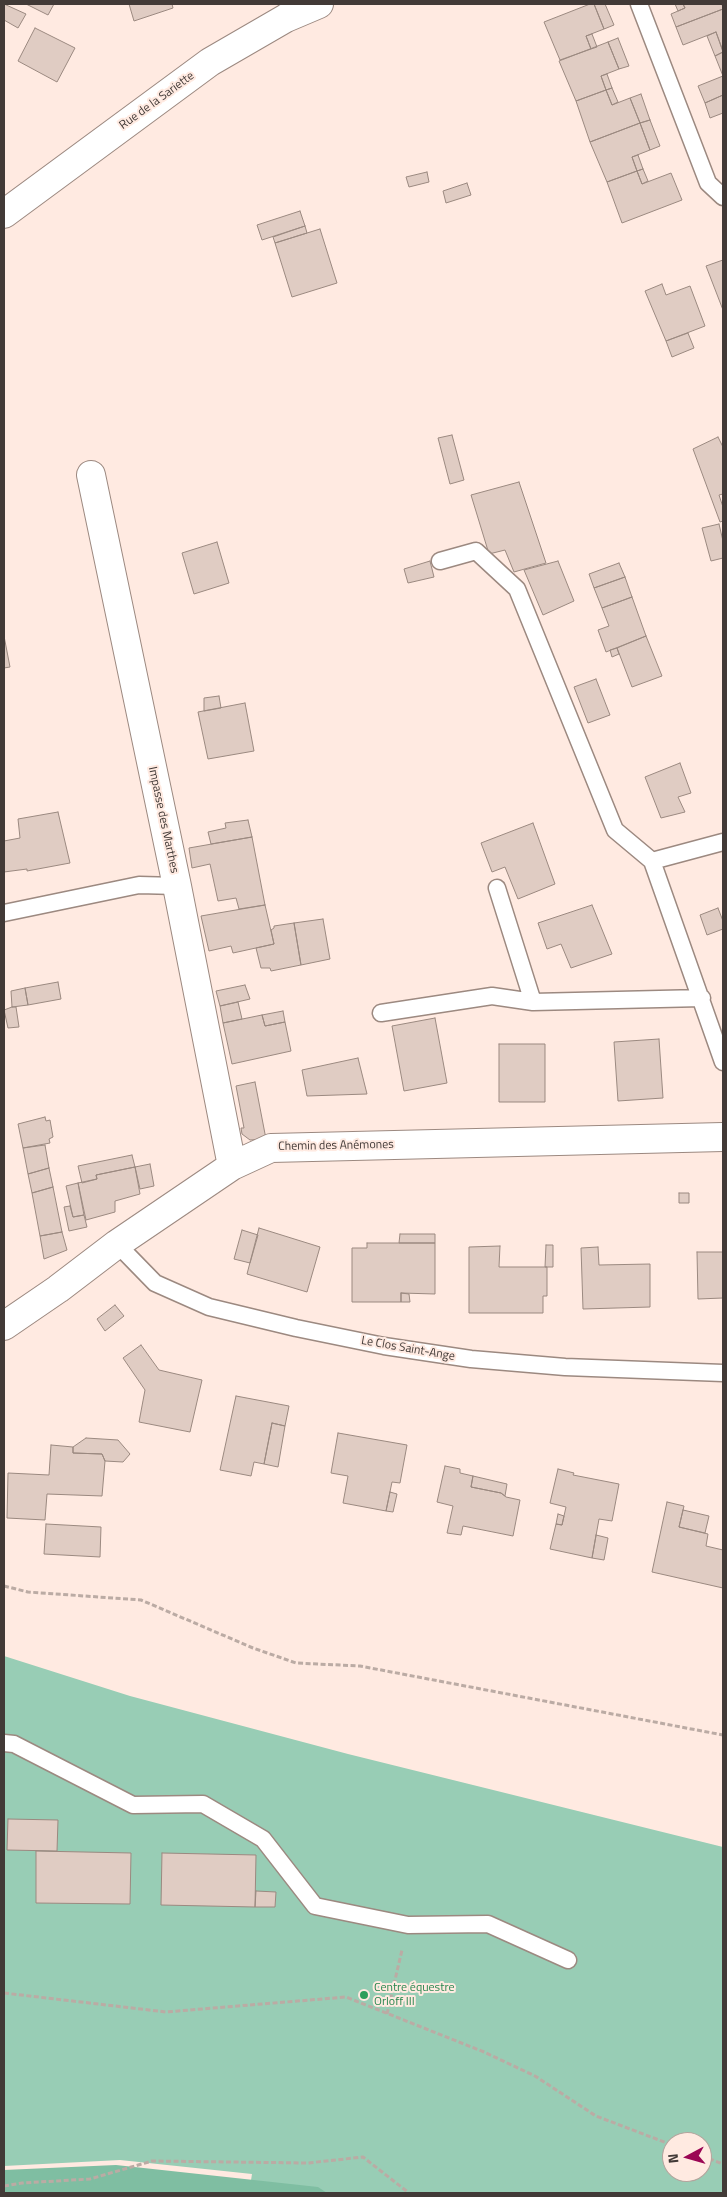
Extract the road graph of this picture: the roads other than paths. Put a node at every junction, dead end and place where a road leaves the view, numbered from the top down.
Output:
1 (319, 4) edge
2 (639, 4) edge
3 (723, 197) edge
4 (4, 214) edge
5 (91, 475) dead end
6 (440, 561) dead end
7 (723, 842) edge
8 (652, 861) junction
9 (177, 886) junction
10 (497, 888) dead end
11 (4, 913) edge
12 (702, 998) junction
13 (533, 1002) junction
14 (381, 1013) dead end
15 (723, 1062) edge
16 (723, 1138) edge
17 (232, 1166) junction
18 (117, 1244) junction
19 (4, 1326) edge
20 (723, 1373) edge
21 (4, 1743) edge
22 (568, 1960) dead end

1 - 4 street, Rue de la Sariette
2 - 3 lane
5 - 9 street, Impasse des Marthes
6 - 8 lane
7 - 8 lane
8 - 12 lane
9 - 11 lane
9 - 17 street, Impasse des Marthes
10 - 13 lane
12 - 13 lane
12 - 15 lane
13 - 14 lane
16 - 17 street, Chemin des Anémones
17 - 18 street, Chemin des Anémones
18 - 19 street, Chemin des Anémones
18 - 20 lane, Le Clos Saint-Ange
21 - 22 lane

